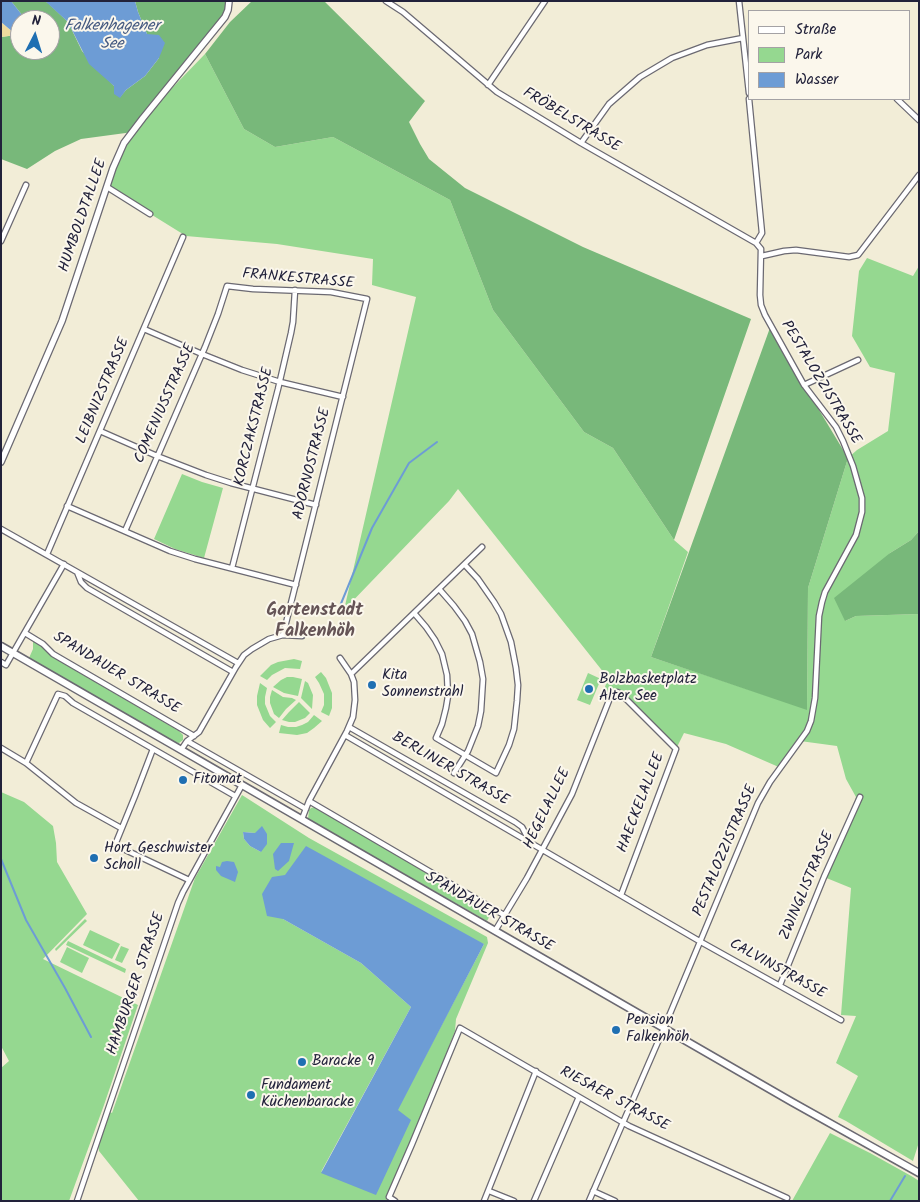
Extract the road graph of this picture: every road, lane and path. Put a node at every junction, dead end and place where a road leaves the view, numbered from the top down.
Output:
1 (229, 1) edge
2 (386, 1) edge
3 (545, 1) edge
4 (739, 1) edge
5 (743, 38) junction
6 (747, 58) edge
7 (748, 76) edge
8 (488, 85) junction
9 (749, 100) edge
10 (898, 100) edge
11 (919, 120) edge
12 (581, 143) junction
13 (919, 175) edge
14 (26, 185) dead end
15 (107, 187) junction
16 (150, 214) dead end
17 (183, 237) dead end
18 (1, 241) edge
19 (756, 243) junction
20 (762, 256) junction
21 (227, 286) joint
22 (295, 290) junction
23 (367, 299) joint
24 (144, 329) junction
25 (202, 354) junction
26 (858, 360) dead end
27 (280, 382) junction
28 (804, 385) junction
29 (343, 397) junction
30 (100, 431) junction
31 (157, 456) junction
32 (1, 462) edge
33 (252, 489) junction
34 (316, 505) junction
35 (67, 506) junction
36 (1, 529) edge
37 (125, 531) junction
38 (482, 547) dead end
39 (47, 554) junction
40 (64, 564) junction
41 (465, 565) junction
42 (232, 568) junction
43 (77, 572) junction
44 (296, 585) junction
45 (440, 590) junction
46 (414, 613) junction
47 (25, 633) junction
48 (284, 635) junction
49 (302, 636) dead end
50 (1, 646) edge
51 (13, 653) junction
52 (340, 658) dead end
53 (1, 662) edge
54 (238, 663) junction
55 (233, 672) junction
56 (351, 674) junction
57 (604, 696) dead end
58 (610, 698) junction
59 (99, 703) junction
60 (93, 714) junction
61 (349, 727) junction
62 (345, 735) junction
63 (194, 736) junction
64 (187, 741) junction
65 (1, 748) edge
66 (153, 749) junction
67 (181, 750) junction
68 (465, 755) junction
69 (26, 763) junction
70 (454, 773) dead end
71 (242, 785) junction
72 (235, 796) junction
73 (860, 797) dead end
74 (309, 801) junction
75 (306, 809) junction
76 (302, 819) junction
77 (121, 828) junction
78 (531, 843) junction
79 (542, 850) junction
80 (190, 880) junction
81 (620, 895) junction
82 (504, 915) junction
83 (496, 931) junction
84 (701, 942) junction
85 (780, 985) junction
86 (841, 1020) dead end
87 (664, 1028) junction
88 (536, 1071) junction
89 (580, 1097) junction
90 (623, 1122) junction
91 (919, 1173) edge
92 (488, 1191) junction
93 (593, 1191) junction
94 (787, 1198) dead end
95 (77, 1201) edge
96 (394, 1201) edge
97 (484, 1201) edge
98 (514, 1201) edge
99 (534, 1201) edge
100 (589, 1201) edge
101 (615, 1201) edge

1 - 15 street, HUMBOLDTALLEE
2 - 8 street, FRÖBELSTRASSE
3 - 8 street
4 - 5 street
5 - 6 street
5 - 12 street
6 - 7 street
8 - 12 street, FRÖBELSTRASSE
9 - 19 street
10 - 11 street
12 - 19 street, FRÖBELSTRASSE
13 - 20 street
14 - 18 street
15 - 16 street
15 - 32 street, HUMBOLDTALLEE
17 - 24 street, LEIBNIZSTRASSE
19 - 20 street, PESTALOZZISTRASSE
20 - 28 street, PESTALOZZISTRASSE
21 - 22 street, FRANKESTRASSE
21 - 25 street, COMENIUSSTRASSE
22 - 23 street, FRANKESTRASSE
22 - 27 street, KORCZAKSTRASSE
23 - 29 street, ADORNOSTRASSE
24 - 25 street
24 - 30 street, LEIBNIZSTRASSE
25 - 27 street
25 - 31 street, COMENIUSSTRASSE
26 - 28 street
27 - 29 street
27 - 33 street, KORCZAKSTRASSE
28 - 84 street, PESTALOZZISTRASSE
29 - 34 street, ADORNOSTRASSE
30 - 31 street
30 - 35 street, LEIBNIZSTRASSE
31 - 33 street
31 - 37 street, COMENIUSSTRASSE
33 - 34 street
33 - 42 street, KORCZAKSTRASSE
34 - 44 street, ADORNOSTRASSE
35 - 37 street
35 - 39 street, LEIBNIZSTRASSE
36 - 39 street
37 - 42 street
38 - 41 street
39 - 40 street
40 - 43 street
40 - 47 street
41 - 45 street
41 - 68 street
42 - 44 street
43 - 54 street
43 - 55 street
44 - 48 street, ADORNOSTRASSE
45 - 46 street
45 - 68 street
46 - 56 street
46 - 68 street
47 - 51 street
47 - 63 street, SPANDAUER STRASSE
48 - 49 street
48 - 54 street
50 - 51 main road, SPANDAUER STRASSE
51 - 53 street
51 - 59 main road, SPANDAUER STRASSE
52 - 56 street
54 - 55 street
55 - 63 street
56 - 61 street
57 - 58 street
58 - 79 street, HEGELALLEE
58 - 81 street, HAECKELALLEE
59 - 60 street
59 - 67 main road, SPANDAUER STRASSE
60 - 66 street
60 - 69 street
61 - 62 street
61 - 78 street, BERLINER STRASSE
62 - 74 street
62 - 78 street, BERLINER STRASSE
63 - 64 street
64 - 67 street
64 - 75 street
65 - 69 street
66 - 72 street
66 - 77 street
67 - 71 main road, SPANDAUER STRASSE
68 - 70 street
69 - 77 street
71 - 72 street, HAMBURGER STRASSE
71 - 76 main road, SPANDAUER STRASSE
72 - 80 street, HAMBURGER STRASSE
73 - 85 street, ZWINGLISTRASSE
74 - 75 street
74 - 82 street, SPANDAUER STRASSE
75 - 76 street
76 - 83 main road, SPANDAUER STRASSE
77 - 80 street
78 - 79 street, BERLINER STRASSE
79 - 81 street, BERLINER STRASSE
79 - 82 street, HEGELALLEE
80 - 95 street, HAMBURGER STRASSE
81 - 84 street, BERLINER STRASSE
82 - 83 street, HEGELALLEE
83 - 87 main road, SPANDAUER STRASSE
84 - 85 street, CALVINSTRASSE
84 - 87 street, PESTALOZZISTRASSE
85 - 86 street, CALVINSTRASSE
87 - 90 street, PESTALOZZISTRASSE
87 - 91 main road, SPANDAUER STRASSE
88 - 89 street, RIESAER STRASSE
88 - 92 street
88 - 96 street, RIESAER STRASSE
89 - 90 street, RIESAER STRASSE
89 - 99 street
90 - 93 street, PESTALOZZISTRASSE
90 - 94 street, RIESAER STRASSE
92 - 97 street
92 - 98 street
93 - 100 street, PESTALOZZISTRASSE
93 - 101 street

